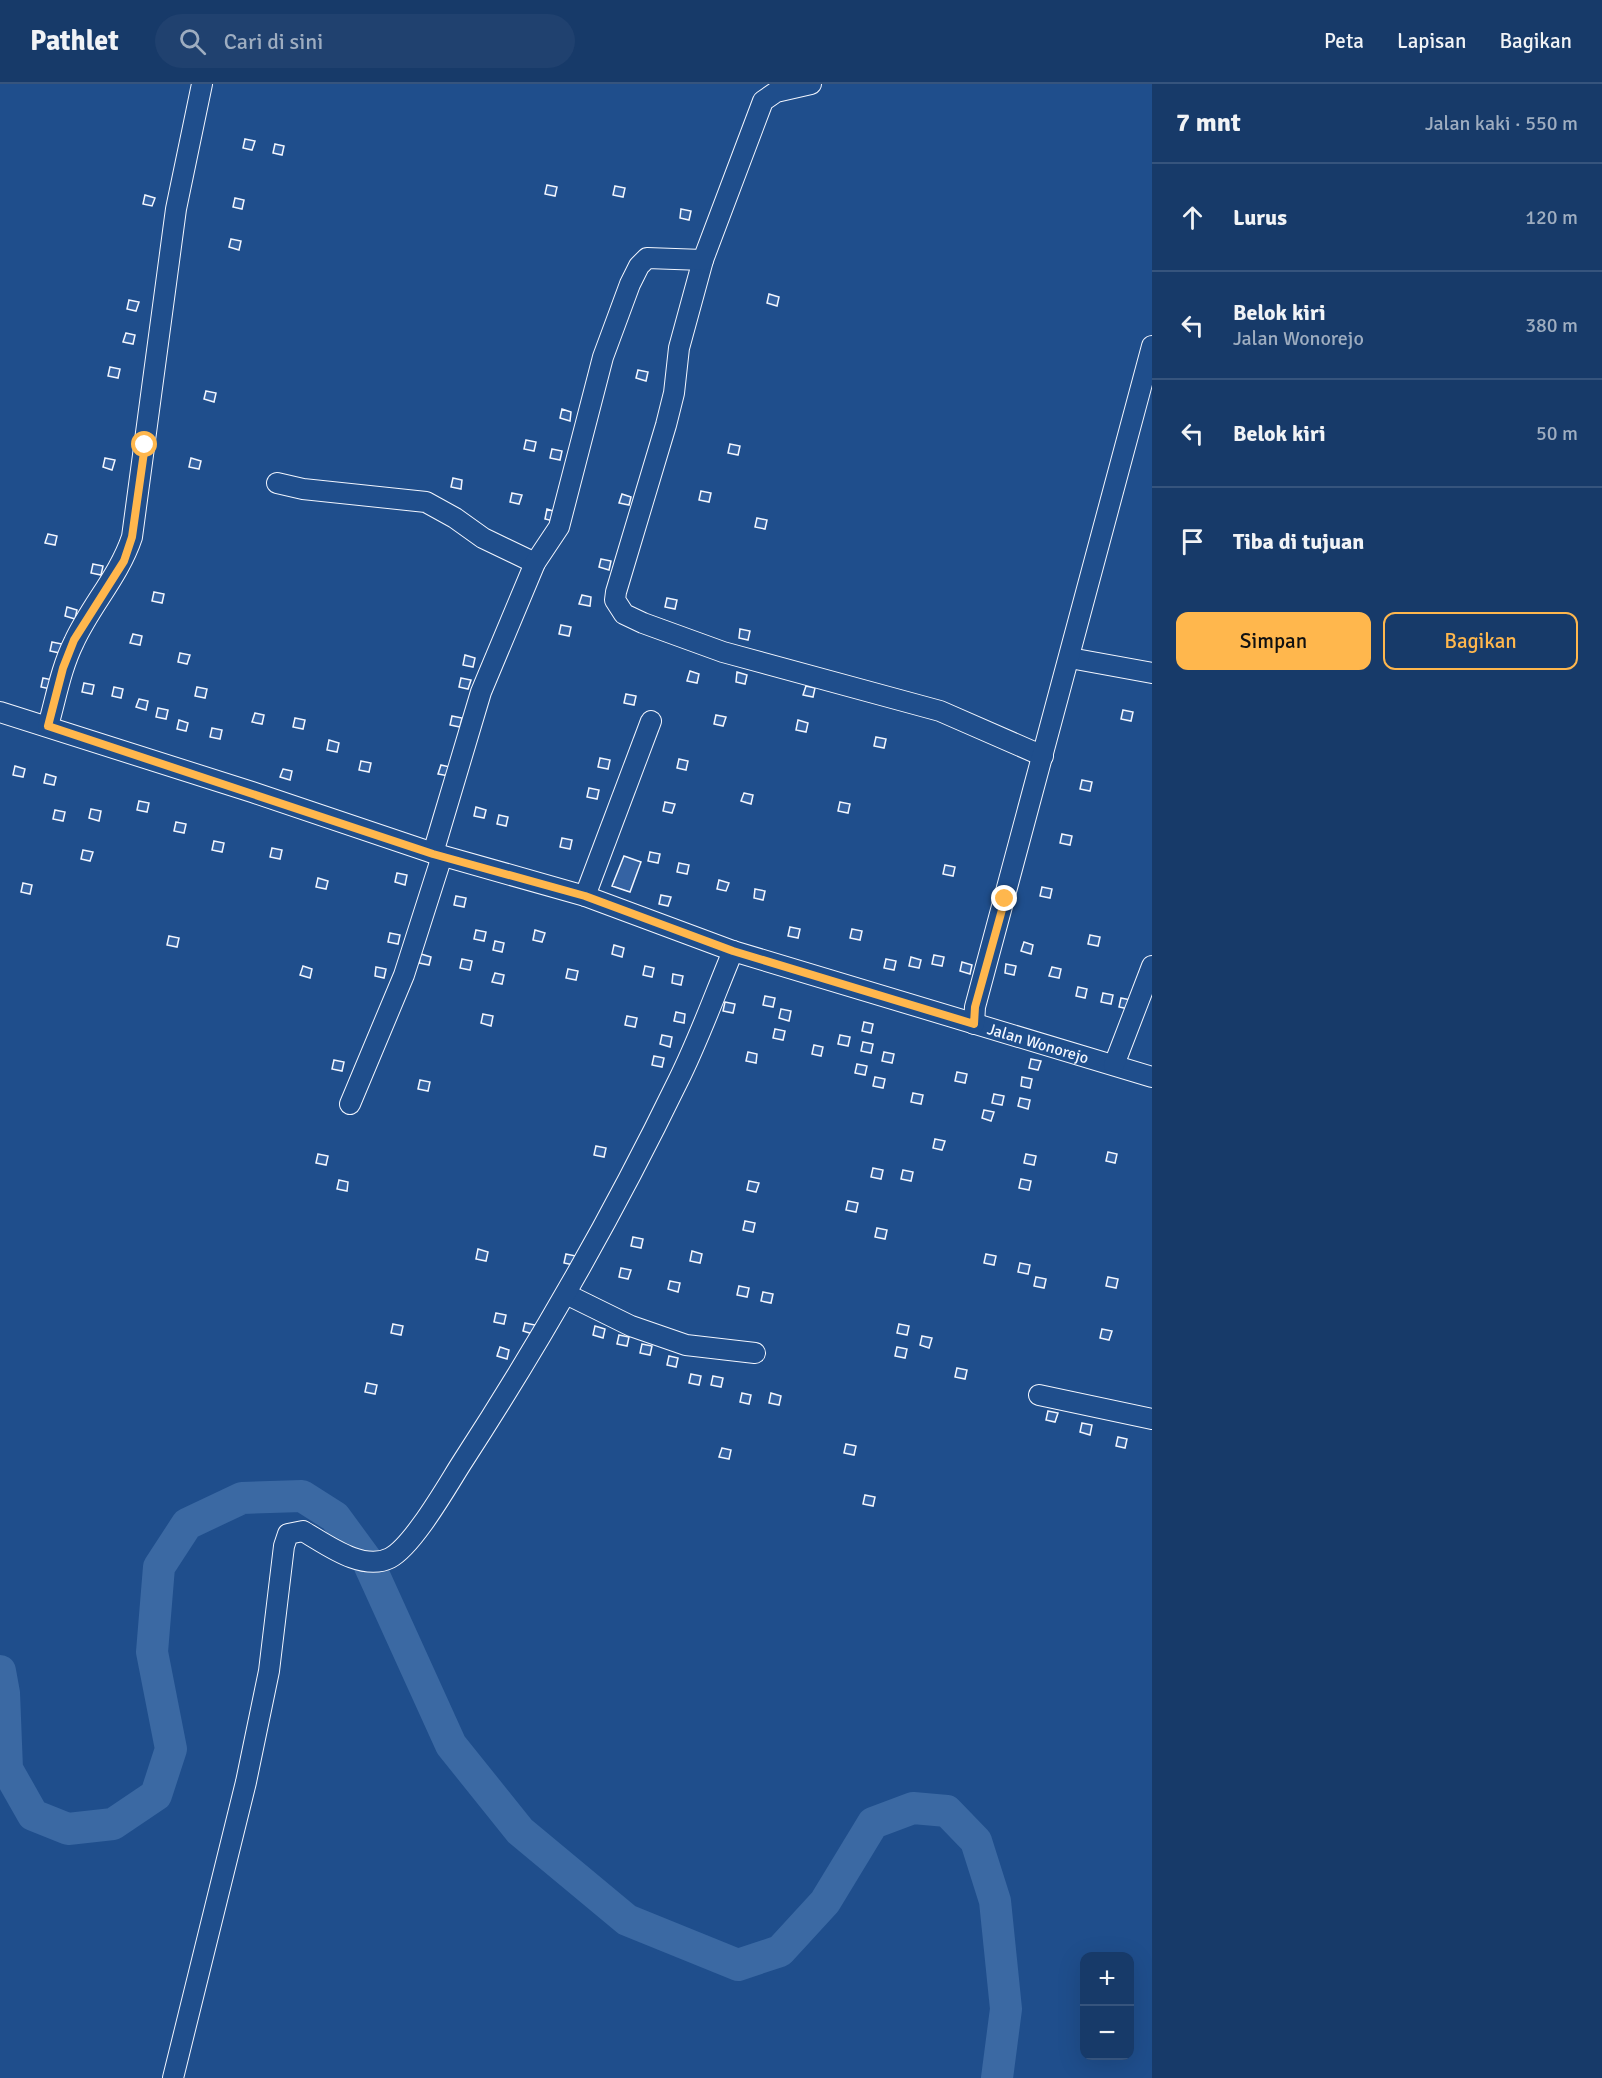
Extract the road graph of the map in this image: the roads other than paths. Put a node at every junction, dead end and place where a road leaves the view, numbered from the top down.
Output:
1 (202, 84) edge
2 (811, 84) edge
3 (703, 260) junction
4 (1152, 346) edge
5 (1148, 378) edge
6 (277, 483) dead end
7 (535, 563) junction
8 (1070, 658) junction
9 (1152, 673) edge
10 (0, 712) edge
11 (651, 721) dead end
12 (48, 726) junction
13 (1043, 756) junction
14 (437, 855) junction
15 (585, 896) junction
16 (733, 951) junction
17 (1152, 966) edge
18 (974, 1024) junction
19 (1113, 1065) junction
20 (1152, 1077) edge
21 (350, 1104) dead end
22 (566, 1294) junction
23 (755, 1353) dead end
24 (1040, 1395) dead end
25 (1152, 1419) edge
26 (173, 2078) edge

1 - 12 street
2 - 3 street
3 - 7 street
3 - 13 street
4 - 5 street
5 - 8 street
6 - 7 street
7 - 14 street
8 - 9 street
8 - 13 street
10 - 12 street, Jalan Wonorejo
11 - 15 street
12 - 14 street, Jalan Wonorejo
13 - 18 street
14 - 15 street, Jalan Wonorejo
14 - 21 street
15 - 16 street, Jalan Wonorejo
16 - 18 street, Jalan Wonorejo
16 - 22 street
17 - 19 street
18 - 19 street, Jalan Wonorejo
19 - 20 street, Jalan Wonorejo
22 - 23 street
22 - 26 street
24 - 25 street

